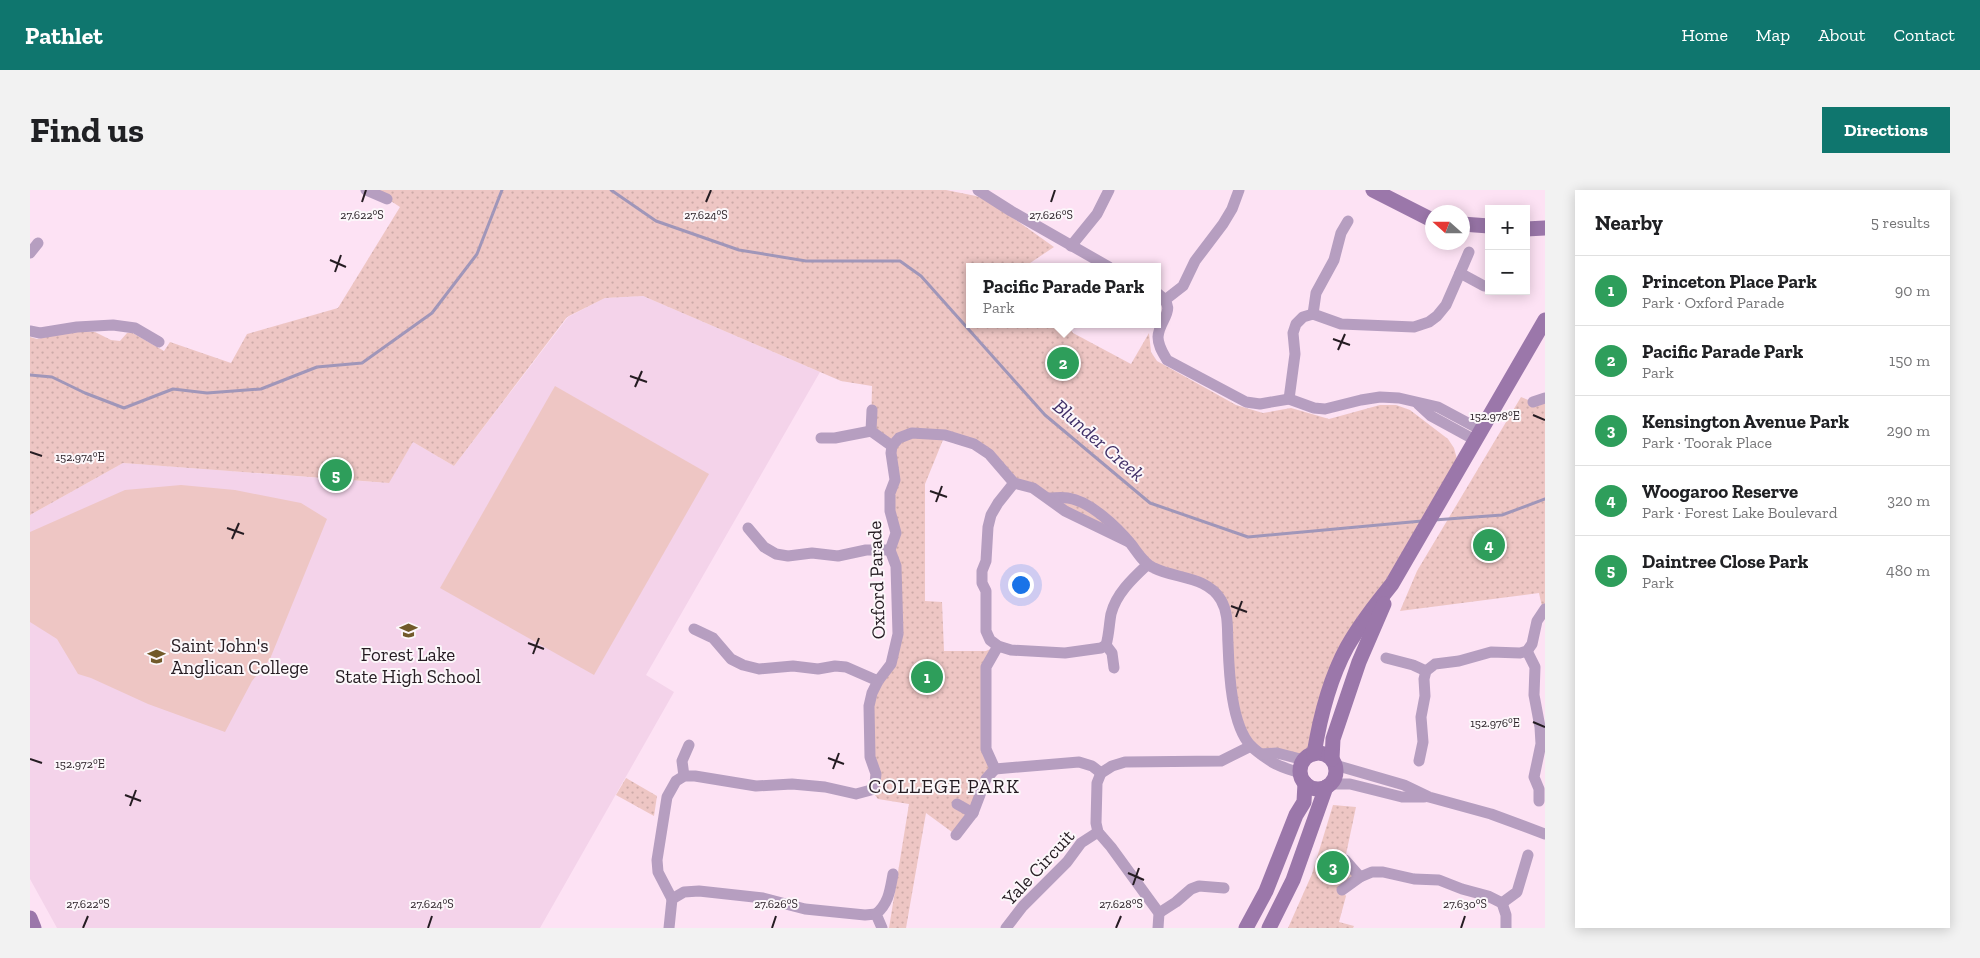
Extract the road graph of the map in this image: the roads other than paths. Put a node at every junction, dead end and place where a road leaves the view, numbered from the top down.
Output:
1 (366, 190) edge
2 (978, 190) edge
3 (1109, 190) edge
4 (1239, 190) edge
5 (1373, 190) edge
6 (387, 199) dead end
7 (1425, 216) edge
8 (1348, 221) dead end
9 (1470, 225) edge
10 (1485, 226) edge
11 (1545, 228) edge
12 (1530, 230) edge
13 (1530, 231) edge
14 (1545, 235) edge
15 (38, 243) dead end
16 (1071, 246) junction
17 (1469, 252) dead end
18 (30, 253) edge
19 (1102, 263) edge
20 (1460, 273) junction
21 (1484, 286) dead end
22 (1161, 297) edge
23 (1313, 314) junction
24 (1545, 320) edge
25 (30, 331) edge
26 (159, 342) dead end
27 (1545, 398) edge
28 (1289, 400) junction
29 (1533, 402) dead end
30 (872, 410) dead end
31 (871, 431) junction
32 (1478, 435) junction
33 (822, 438) dead end
34 (892, 446) junction
35 (1014, 483) junction
36 (748, 528) dead end
37 (890, 550) junction
38 (1147, 564) junction
39 (1392, 584) junction
40 (1545, 609) edge
41 (694, 629) dead end
42 (1106, 645) junction
43 (998, 646) junction
44 (1527, 651) junction
45 (1386, 658) dead end
46 (1114, 668) dead end
47 (1426, 671) junction
48 (878, 681) junction
49 (689, 745) dead end
50 (1251, 746) junction
51 (1419, 761) dead end
52 (1333, 762) junction
53 (1306, 768) junction
54 (995, 769) junction
55 (1102, 773) junction
56 (684, 776) junction
57 (1328, 786) junction
58 (1429, 797) junction
59 (1539, 801) dead end
60 (957, 804) dead end
61 (972, 812) junction
62 (1098, 832) junction
63 (1545, 834) edge
64 (956, 835) dead end
65 (1528, 855) dead end
66 (1345, 860) dead end
67 (892, 874) dead end
68 (1360, 877) junction
69 (1224, 888) dead end
70 (1342, 890) dead end
71 (672, 899) junction
72 (1502, 904) junction
73 (1159, 913) junction
74 (876, 914) junction
75 (30, 918) edge
76 (34, 928) edge
77 (669, 928) edge
78 (882, 928) edge
79 (1006, 928) edge
80 (1158, 928) edge
81 (1246, 928) edge
82 (1270, 928) edge
83 (1506, 928) edge

1 - 6 street
2 - 16 street
3 - 16 street
4 - 22 street
5 - 7 main road
8 - 23 street
9 - 10 main road
11 - 12 main road
13 - 14 main road
15 - 18 street
16 - 19 street
17 - 20 street
20 - 21 street
20 - 23 street
22 - 28 street
23 - 28 street
24 - 32 main road
25 - 26 street
27 - 29 street
28 - 32 street
30 - 31 street
31 - 33 street
31 - 34 street
32 - 39 main road
34 - 35 street
34 - 37 street, Oxford Parade
35 - 38 street
35 - 43 street
36 - 37 street
37 - 48 street, Oxford Parade
38 - 42 street
38 - 50 street
39 - 52 main road
39 - 53 main road
40 - 44 street
41 - 48 street
42 - 43 street
42 - 46 street
43 - 54 street
44 - 47 street
44 - 59 street
45 - 47 street
47 - 51 street
48 - 56 street, Oxford Parade
49 - 56 street
50 - 53 street
50 - 55 street
52 - 53 main road
52 - 57 main road
52 - 58 street
53 - 57 main road
53 - 81 main road
54 - 55 street
54 - 61 street
55 - 62 street, Yale Circuit
56 - 71 street
57 - 58 street
57 - 82 main road
58 - 63 street
60 - 61 street
61 - 64 street
62 - 73 street, Yale Circuit
62 - 79 street, Yale Circuit
65 - 72 street
66 - 68 street
67 - 74 street
68 - 70 street
68 - 72 street
69 - 73 street
71 - 74 street
71 - 77 street
72 - 83 street
73 - 80 street
74 - 78 street
75 - 76 main road

